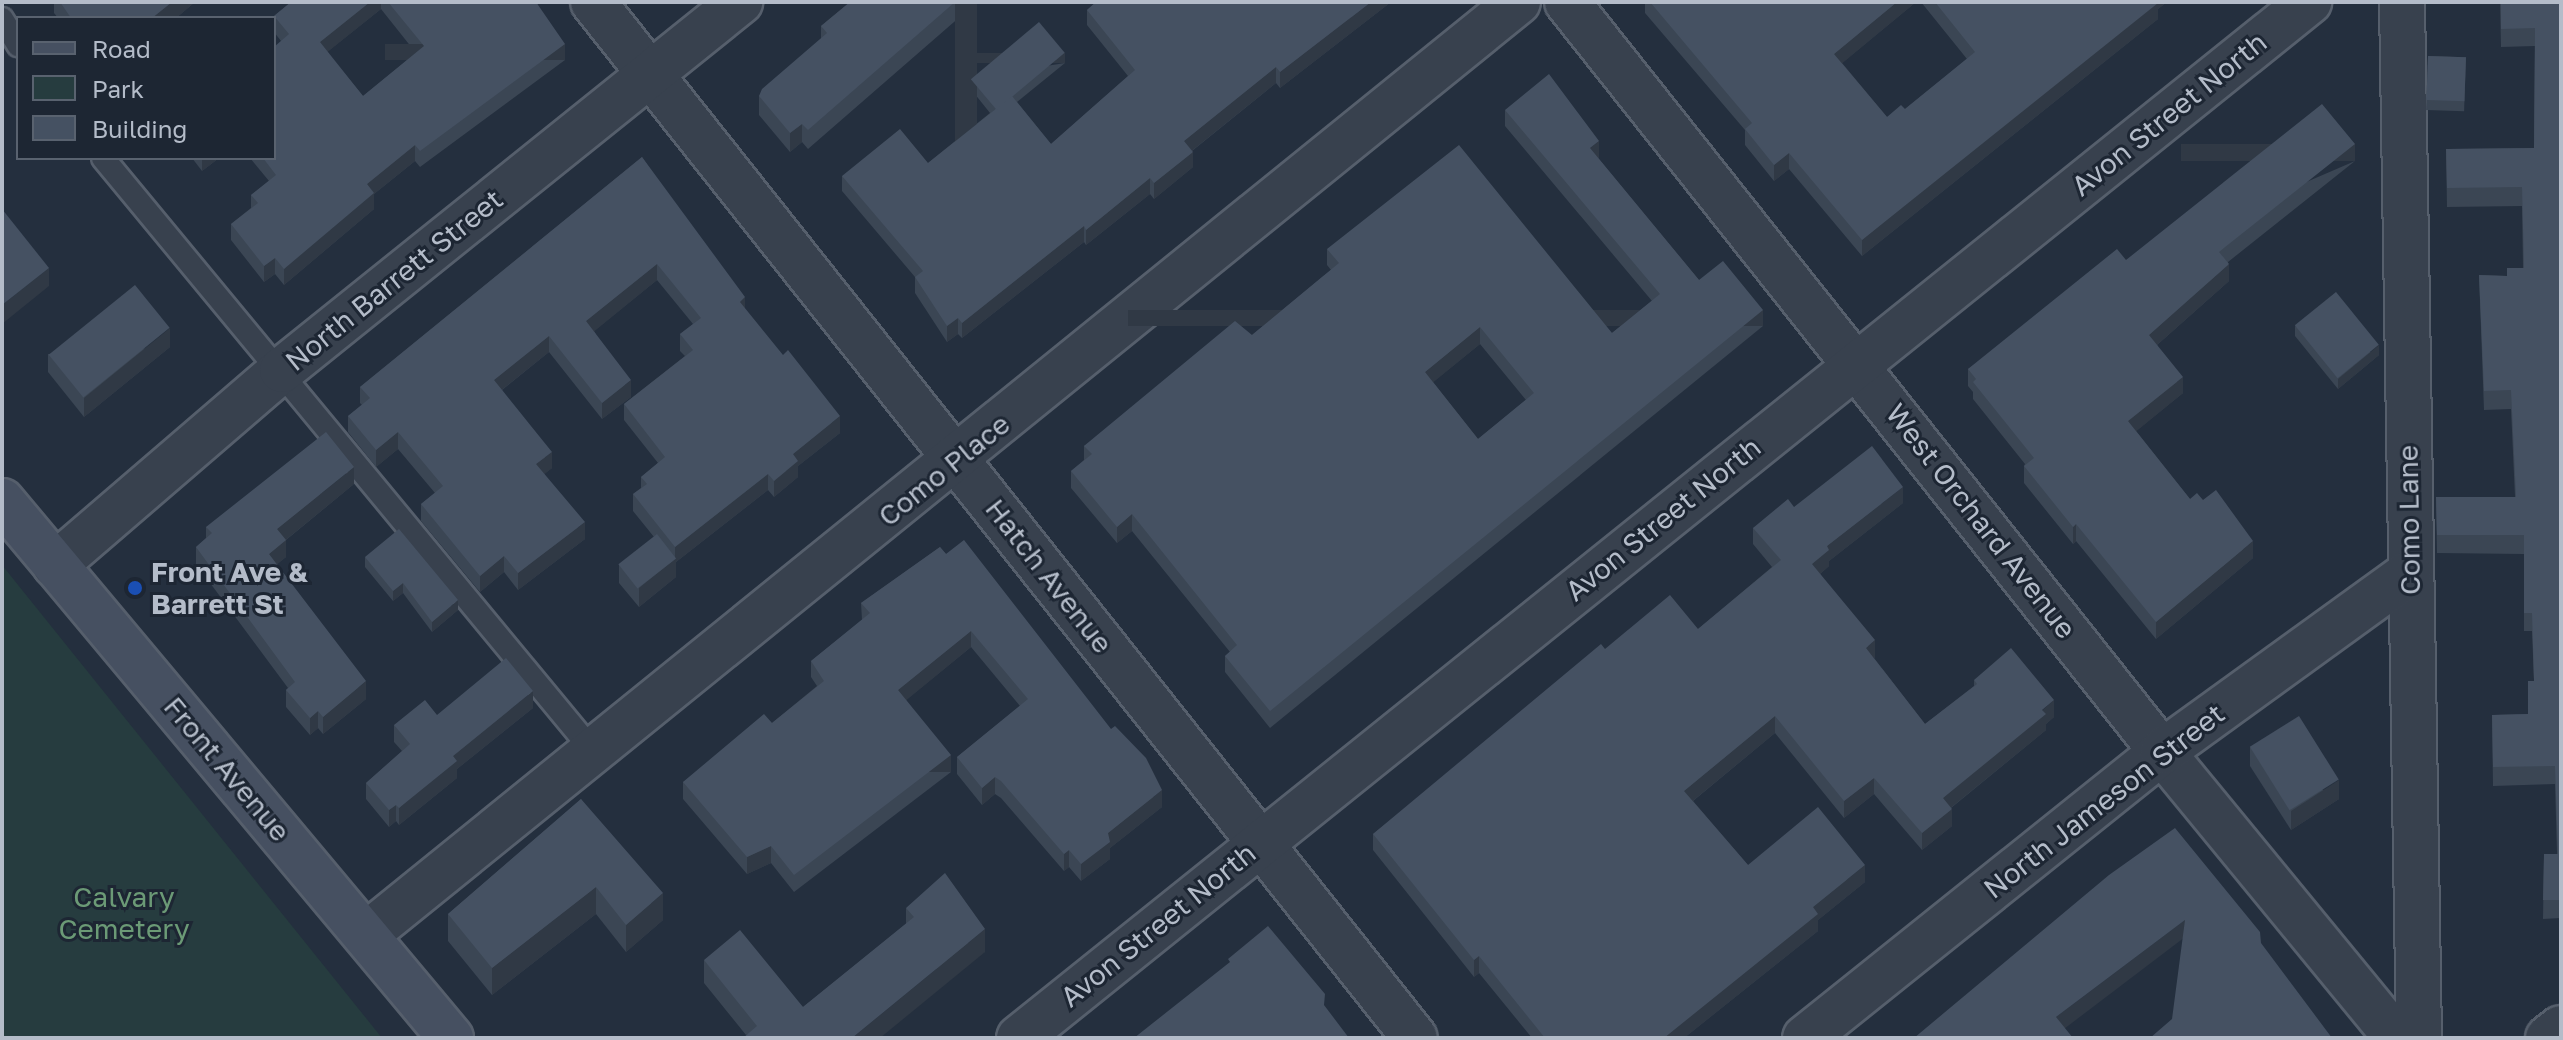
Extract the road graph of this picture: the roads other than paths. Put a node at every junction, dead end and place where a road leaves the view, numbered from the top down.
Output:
1 (593, 2) edge
2 (740, 2) edge
3 (1518, 2) edge
4 (1567, 2) edge
5 (2309, 2) edge
6 (2402, 2) edge
7 (2, 19) edge
8 (16, 42) edge
9 (651, 74) junction
10 (105, 160) edge
11 (1856, 364) junction
12 (282, 370) junction
13 (958, 460) junction
14 (2, 501) edge
15 (55, 565) junction
16 (2409, 573) junction
17 (592, 750) junction
18 (2162, 752) junction
19 (1260, 843) junction
20 (367, 934) junction
21 (2561, 1028) edge
22 (451, 1038) edge
23 (1019, 1038) edge
24 (1415, 1038) edge
25 (1805, 1038) edge
26 (2397, 1038) edge
27 (2419, 1038) edge
28 (2548, 1038) edge

1 - 9 street, Hatch Avenue
2 - 9 street, North Barrett Street
3 - 13 street, Como Place
4 - 11 street, West Orchard Avenue
5 - 11 street, Avon Street North
6 - 16 street, Como Lane
7 - 8 lane
9 - 12 street, North Barrett Street
9 - 13 street, Hatch Avenue
10 - 12 lane
11 - 18 street, West Orchard Avenue
11 - 19 street, Avon Street North
12 - 15 street, North Barrett Street
12 - 17 lane
13 - 17 street, Como Place
13 - 19 street, Hatch Avenue
14 - 15 street, Front Avenue
15 - 20 street, Front Avenue
16 - 18 street, North Jameson Street
16 - 27 street, Como Lane
17 - 20 street, Como Place
18 - 25 street, North Jameson Street
18 - 26 street, West Orchard Avenue
19 - 23 street, Avon Street North
19 - 24 street, Hatch Avenue
20 - 22 street, Front Avenue
21 - 28 street

